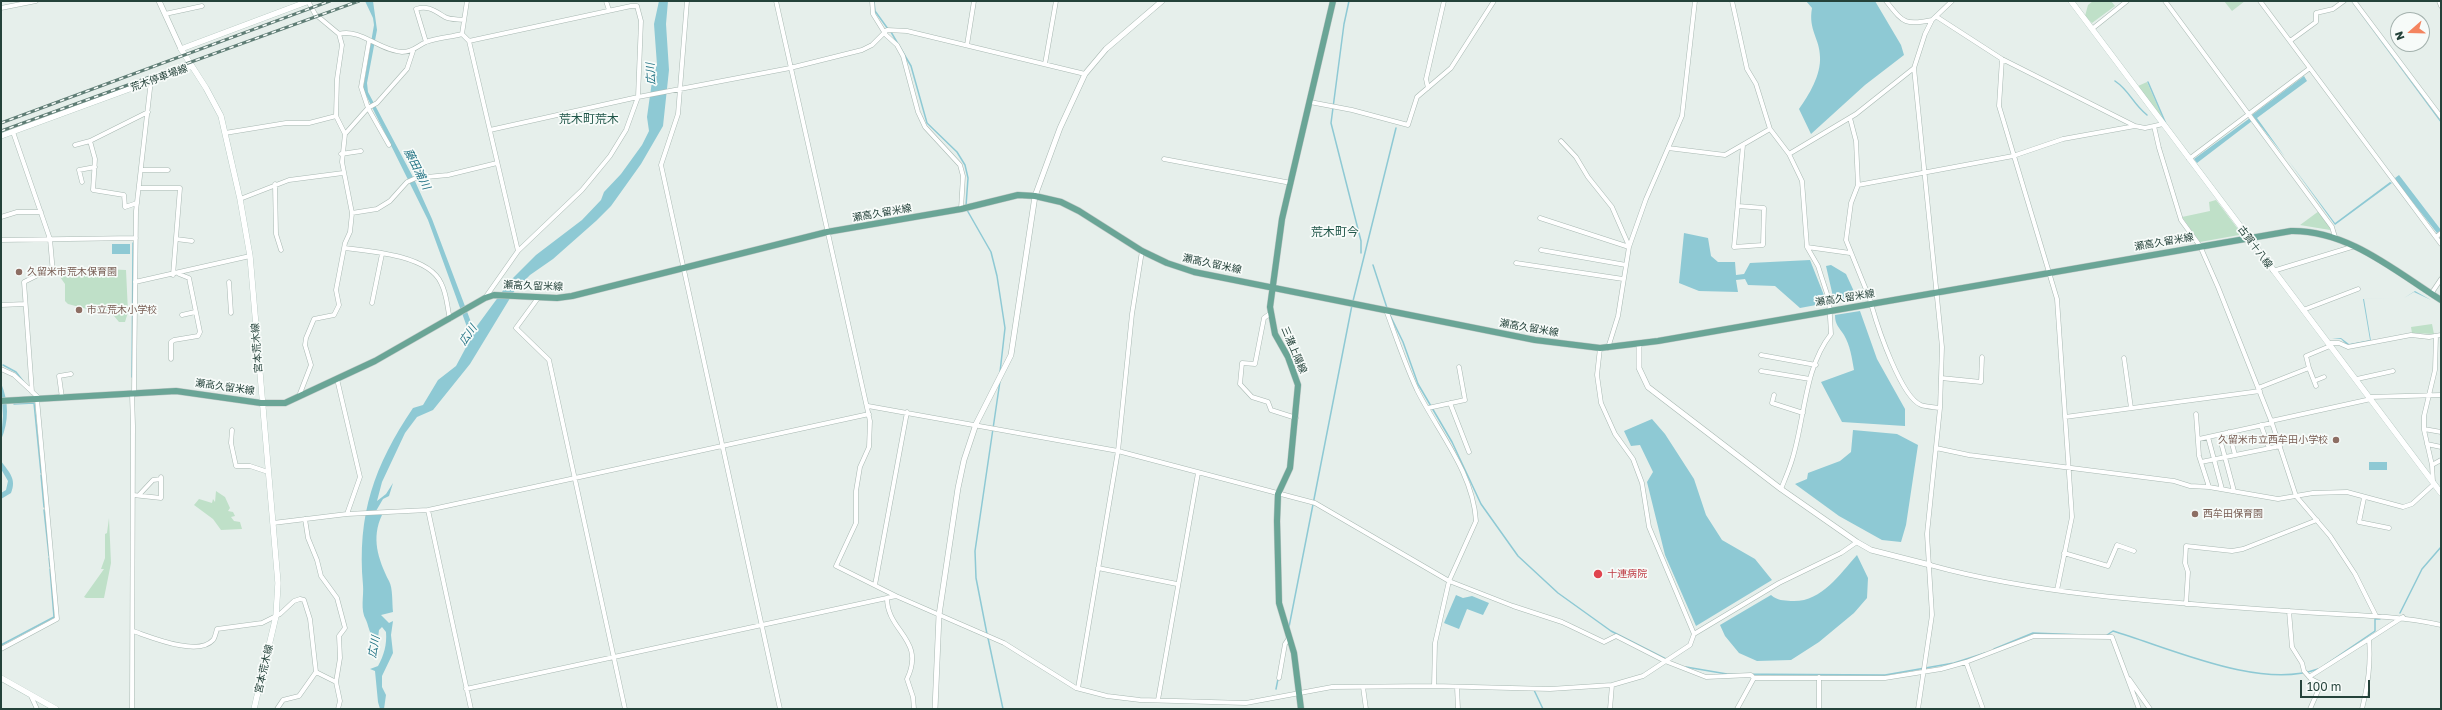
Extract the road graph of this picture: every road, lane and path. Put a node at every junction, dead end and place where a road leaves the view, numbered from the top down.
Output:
1 (36, 1) edge
2 (159, 1) edge
3 (308, 1) edge
4 (467, 1) edge
5 (606, 1) edge
6 (687, 1) edge
7 (776, 1) edge
8 (872, 1) edge
9 (974, 1) edge
10 (1056, 1) edge
11 (1162, 1) edge
12 (1333, 1) edge
13 (1444, 1) edge
14 (1494, 1) edge
15 (1695, 1) edge
16 (1732, 1) edge
17 (1886, 1) edge
18 (1952, 1) edge
19 (2071, 1) edge
20 (2127, 1) edge
21 (2165, 1) edge
22 (2260, 1) edge
23 (2344, 1) edge
24 (2354, 1) edge
25 (2439, 1) edge
26 (202, 6) dead end
27 (2441, 6) edge
28 (1, 8) edge
29 (608, 10) junction
30 (165, 14) junction
31 (1937, 16) junction
32 (464, 20) junction
33 (1932, 20) junction
34 (2092, 28) junction
35 (884, 32) junction
36 (339, 34) junction
37 (462, 34) junction
38 (369, 41) junction
39 (469, 41) junction
40 (2290, 41) junction
41 (426, 42) junction
42 (967, 45) junction
43 (181, 49) junction
44 (413, 51) junction
45 (2002, 59) junction
46 (1045, 64) junction
47 (192, 66) junction
48 (790, 68) junction
49 (1914, 68) junction
50 (2310, 68) junction
51 (1086, 74) junction
52 (151, 80) junction
53 (1428, 88) junction
54 (681, 89) junction
55 (640, 97) junction
56 (1310, 102) junction
57 (368, 108) junction
58 (148, 112) junction
59 (2249, 114) junction
60 (336, 116) junction
61 (2441, 117) edge
62 (1850, 118) junction
63 (2163, 124) junction
64 (2135, 126) junction
65 (2154, 126) junction
66 (490, 130) junction
67 (1770, 130) junction
68 (13, 132) junction
69 (225, 133) junction
70 (345, 134) junction
71 (1, 136) edge
72 (1561, 140) dead end
73 (90, 141) junction
74 (75, 145) dead end
75 (389, 145) dead end
76 (1743, 145) junction
77 (1668, 148) junction
78 (361, 152) dead end
79 (341, 154) junction
80 (1789, 154) junction
81 (2013, 156) junction
82 (1164, 159) dead end
83 (2189, 159) junction
84 (497, 163) junction
85 (95, 167) junction
86 (141, 170) junction
87 (168, 170) dead end
88 (1924, 172) junction
89 (343, 173) junction
90 (82, 182) dead end
91 (1291, 183) junction
92 (275, 184) junction
93 (1858, 185) junction
94 (139, 188) junction
95 (1035, 196) junction
96 (240, 199) junction
97 (137, 203) junction
98 (1738, 206) junction
99 (961, 209) junction
100 (41, 212) junction
101 (352, 213) junction
102 (1, 217) edge
103 (1540, 218) dead end
104 (827, 232) junction
105 (2441, 233) edge
106 (2336, 237) junction
107 (2436, 237) junction
108 (136, 238) junction
109 (2248, 238) junction
110 (50, 239) junction
111 (176, 239) junction
112 (1, 240) edge
113 (192, 242) dead end
114 (2441, 244) edge
115 (2200, 246) junction
116 (2355, 246) junction
117 (1629, 247) junction
118 (1807, 247) junction
119 (345, 248) junction
120 (281, 250) dead end
121 (1142, 250) junction
122 (1541, 250) dead end
123 (518, 252) junction
124 (1850, 253) junction
125 (382, 254) junction
126 (250, 256) junction
127 (1516, 263) dead end
128 (1626, 265) junction
129 (682, 269) junction
130 (2273, 271) junction
131 (2048, 273) junction
132 (179, 274) junction
133 (173, 275) junction
134 (1623, 279) junction
135 (2441, 279) edge
136 (135, 282) junction
137 (229, 282) dead end
138 (1272, 287) junction
139 (2358, 289) dead end
140 (1937, 292) junction
141 (2431, 294) junction
142 (535, 297) junction
143 (484, 298) junction
144 (2441, 300) edge
145 (372, 303) dead end
146 (25, 304) junction
147 (1871, 304) junction
148 (1, 305) edge
149 (1386, 310) junction
150 (2303, 310) junction
151 (1829, 311) junction
152 (195, 312) junction
153 (231, 313) dead end
154 (1271, 313) junction
155 (182, 315) dead end
156 (450, 319) junction
157 (2441, 335) edge
158 (2436, 336) junction
159 (2330, 344) junction
160 (1639, 345) junction
161 (1600, 348) junction
162 (1608, 348) junction
163 (1761, 355) dead end
164 (1982, 357) dead end
165 (2124, 358) dead end
166 (171, 359) dead end
167 (1816, 365) junction
168 (1459, 367) dead end
169 (1, 368) edge
170 (2309, 368) junction
171 (1761, 371) dead end
172 (2393, 371) dead end
173 (71, 374) dead end
174 (2324, 377) dead end
175 (1941, 378) junction
176 (337, 379) junction
177 (1810, 379) junction
178 (2357, 379) junction
179 (2259, 389) junction
180 (32, 392) junction
181 (133, 394) junction
182 (2441, 395) edge
183 (299, 396) junction
184 (1774, 396) dead end
185 (2429, 396) junction
186 (62, 398) junction
187 (2370, 398) junction
188 (38, 399) junction
189 (1, 401) edge
190 (261, 403) junction
191 (1450, 403) junction
192 (868, 406) junction
193 (1428, 408) junction
194 (1940, 408) junction
195 (2131, 408) junction
196 (907, 412) junction
197 (1803, 413) junction
198 (869, 414) junction
199 (2196, 414) dead end
200 (2064, 417) junction
201 (1296, 418) junction
202 (2271, 422) junction
203 (976, 424) junction
204 (2261, 425) junction
205 (2424, 429) junction
206 (232, 430) dead end
207 (2229, 432) junction
208 (2441, 432) edge
209 (2219, 434) junction
210 (2208, 437) junction
211 (2199, 439) junction
212 (2427, 444) junction
213 (2280, 446) junction
214 (723, 447) junction
215 (2441, 447) edge
216 (1936, 448) junction
217 (2269, 448) junction
218 (1118, 451) junction
219 (1469, 452) dead end
220 (2235, 455) junction
221 (2224, 458) junction
222 (2212, 460) junction
223 (2441, 460) edge
224 (2201, 462) junction
225 (2432, 464) junction
226 (2068, 466) junction
227 (268, 472) junction
228 (1198, 473) junction
229 (575, 478) junction
230 (2433, 483) junction
231 (2209, 487) junction
232 (1781, 489) junction
233 (2222, 489) junction
234 (2234, 491) junction
235 (2441, 493) edge
236 (1278, 494) junction
237 (133, 495) junction
238 (139, 495) junction
239 (2296, 496) junction
240 (2364, 498) junction
241 (428, 510) junction
242 (347, 514) junction
243 (305, 519) junction
244 (2317, 520) junction
245 (273, 523) junction
246 (2389, 528) dead end
247 (1857, 542) junction
248 (2134, 551) dead end
249 (2064, 553) junction
250 (1930, 566) junction
251 (1098, 568) junction
252 (1449, 581) junction
253 (1177, 584) junction
254 (875, 585) junction
255 (2057, 590) junction
256 (896, 596) junction
257 (887, 598) junction
258 (2186, 604) junction
259 (2289, 611) junction
260 (940, 615) junction
261 (276, 616) junction
262 (2376, 616) junction
263 (2404, 617) junction
264 (761, 625) junction
265 (2441, 625) edge
266 (133, 631) junction
267 (1694, 634) junction
268 (1289, 638) junction
269 (2369, 639) junction
270 (1, 649) edge
271 (613, 659) junction
272 (1665, 661) junction
273 (1966, 662) junction
274 (1924, 671) junction
275 (316, 672) junction
276 (2125, 674) junction
277 (1819, 677) junction
278 (2309, 677) junction
279 (1, 678) edge
280 (1279, 678) dead end
281 (1754, 678) junction
282 (336, 682) junction
283 (1612, 685) junction
284 (1434, 686) junction
285 (1363, 687) junction
286 (1457, 687) junction
287 (1078, 688) junction
288 (466, 689) junction
289 (1298, 692) junction
290 (31, 696) junction
291 (1158, 700) junction
292 (1190, 702) junction
293 (37, 709) edge
294 (56, 709) edge
295 (132, 709) edge
296 (254, 709) edge
297 (277, 709) edge
298 (338, 709) edge
299 (470, 709) edge
300 (625, 709) edge
301 (780, 709) edge
302 (914, 709) edge
303 (935, 709) edge
304 (1189, 709) edge
305 (1301, 709) edge
306 (1366, 709) edge
307 (1458, 709) edge
308 (1610, 709) edge
309 (1737, 709) edge
310 (1819, 709) edge
311 (1918, 709) edge
312 (1984, 709) edge
313 (2139, 709) edge
314 (2150, 709) edge
315 (2310, 709) edge
316 (2362, 709) edge

1 - 28 street
2 - 30 street
3 - 36 street
3 - 43 main road, 荒木停車場線
4 - 32 street
5 - 29 street
6 - 54 street
7 - 48 street
8 - 35 street
9 - 42 street
10 - 46 street
11 - 51 street
12 - 56 main road, 三潴上陽線
13 - 53 street
14 - 53 street
15 - 77 street
16 - 67 street
17 - 33 street
18 - 31 street
19 - 34 main road, 古賀十八線
20 - 34 street
21 - 59 street
22 - 40 street
23 - 40 street
24 - 61 street
25 - 27 street
26 - 30 street
29 - 39 street
29 - 55 street
30 - 43 street
31 - 33 street
31 - 45 street
32 - 37 street
32 - 41 street
33 - 49 street
34 - 63 main road, 古賀十八線
35 - 42 street
35 - 48 street
35 - 99 street
36 - 38 street
36 - 60 street
37 - 39 street
37 - 41 street
38 - 44 street
38 - 57 street
39 - 66 street
40 - 50 street
41 - 44 street
42 - 46 street
43 - 47 main road, 荒木停車場線
44 - 57 street
45 - 64 street
45 - 81 street
46 - 51 street
47 - 52 main road, 荒木停車場線
47 - 69 main road, 宮本荒木線
48 - 54 street
48 - 104 street
49 - 62 street
49 - 88 street
50 - 59 street
50 - 107 street
51 - 95 street
52 - 58 street
52 - 68 main road, 荒木停車場線
53 - 56 street
54 - 55 street
54 - 129 street
55 - 66 street
55 - 123 street
56 - 91 main road, 三潴上陽線
57 - 70 street
57 - 75 street
58 - 73 street
58 - 86 street
59 - 83 street
59 - 106 street
60 - 69 street
60 - 70 street
62 - 80 street
62 - 93 street
63 - 65 street
63 - 83 main road, 古賀十八線
64 - 65 street
64 - 81 street
65 - 115 street
66 - 84 street
67 - 76 street
67 - 80 street
68 - 71 main road, 荒木停車場線
68 - 100 street
69 - 96 main road, 宮本荒木線
70 - 79 street
72 - 117 street
73 - 74 street
73 - 85 street
76 - 77 street
76 - 98 street
77 - 117 street
78 - 79 street
79 - 89 street
80 - 118 street
81 - 88 street
81 - 131 street
82 - 91 street
83 - 109 main road, 古賀十八線
84 - 101 street
84 - 123 street
85 - 90 street
85 - 97 street
86 - 87 street
86 - 94 street
88 - 93 street
88 - 140 street
89 - 92 street
89 - 101 street
91 - 138 main road, 三潴上陽線
92 - 96 street
92 - 120 street
93 - 124 street
94 - 97 street
94 - 111 street
95 - 99 main road, 瀬高久留米線
95 - 121 main road, 瀬高久留米線
95 - 203 street
96 - 126 main road, 宮本荒木線
97 - 108 street
98 - 98 street
99 - 104 main road, 瀬高久留米線
100 - 102 street
100 - 110 street
101 - 119 street
103 - 117 street
104 - 129 main road, 瀬高久留米線
104 - 192 street
105 - 107 street
106 - 109 main road, 瀬高久留米線
106 - 116 main road, 瀬高久留米線
107 - 114 street
108 - 110 street
108 - 136 street
109 - 115 main road, 瀬高久留米線
109 - 130 main road, 古賀十八線
110 - 112 street
110 - 146 street
111 - 113 street
111 - 133 street
115 - 131 main road, 瀬高久留米線
115 - 179 street
116 - 130 street
116 - 141 main road, 瀬高久留米線
117 - 128 street
118 - 124 street
118 - 151 street
119 - 125 street
119 - 183 street
121 - 138 main road, 瀬高久留米線
121 - 218 street
122 - 128 street
123 - 143 street
124 - 147 street
125 - 145 street
125 - 156 street
126 - 132 street
126 - 190 main road, 宮本荒木線
127 - 134 street
128 - 134 street
129 - 142 main road, 瀬高久留米線
129 - 214 street
130 - 150 main road, 古賀十八線
131 - 140 main road, 瀬高久留米線
131 - 200 street
132 - 133 street
132 - 152 street
133 - 136 street
134 - 162 street
135 - 141 street
136 - 181 street
137 - 153 street
138 - 149 main road, 瀬高久留米線
138 - 154 main road, 三潴上陽線
139 - 150 street
140 - 147 main road, 瀬高久留米線
140 - 175 street
141 - 144 main road, 瀬高久留米線
142 - 143 main road, 瀬高久留米線
142 - 229 street
143 - 156 main road, 瀬高久留米線
146 - 148 street
146 - 180 street
147 - 151 main road, 瀬高久留米線
147 - 194 street
149 - 161 main road, 瀬高久留米線
149 - 193 street
150 - 159 main road, 古賀十八線
151 - 160 main road, 瀬高久留米線
151 - 167 street
152 - 155 street
152 - 166 street
154 - 201 main road, 三潴上陽線
154 - 201 street
156 - 176 main road, 瀬高久留米線
157 - 158 street
158 - 159 street
158 - 185 street
159 - 170 street
159 - 178 main road, 古賀十八線
160 - 162 main road, 瀬高久留米線
160 - 232 street
161 - 162 main road, 瀬高久留米線
161 - 267 street
163 - 167 street
164 - 175 street
165 - 195 street
167 - 177 street
168 - 191 street
169 - 180 street
170 - 174 street
170 - 179 street
171 - 177 street
172 - 178 street
173 - 186 street
175 - 194 street
176 - 183 main road, 瀬高久留米線
176 - 242 street
177 - 197 street
178 - 187 main road, 古賀十八線
179 - 195 street
179 - 202 street
180 - 188 street
181 - 186 main road, 瀬高久留米線
181 - 190 main road, 瀬高久留米線
181 - 237 street
182 - 185 street
183 - 190 main road, 瀬高久留米線
184 - 197 street
185 - 187 street
185 - 205 street
186 - 188 main road, 瀬高久留米線
187 - 202 street
187 - 230 main road, 古賀十八線
188 - 189 main road, 瀬高久留米線
188 - 270 street
190 - 227 main road, 宮本荒木線
191 - 193 street
191 - 219 street
192 - 196 street
192 - 198 street
193 - 252 street
194 - 216 street
195 - 200 street
196 - 203 street
196 - 254 street
197 - 232 street
198 - 214 street
198 - 254 street
199 - 211 street
200 - 226 street
201 - 236 main road, 三潴上陽線
202 - 204 street
202 - 213 street
203 - 218 street
203 - 260 street
204 - 207 street
204 - 217 street
205 - 208 street
205 - 212 street
206 - 227 street
207 - 209 street
207 - 220 street
209 - 210 street
209 - 221 street
210 - 211 street
210 - 222 street
211 - 224 street
212 - 215 street
212 - 225 street
213 - 217 street
213 - 239 street
214 - 229 street
214 - 264 street
216 - 226 street
216 - 250 street
217 - 220 street
218 - 228 street
218 - 251 street
220 - 221 street
221 - 222 street
221 - 234 street
222 - 224 street
222 - 233 street
223 - 225 street
224 - 231 street
225 - 230 street
226 - 231 street
226 - 249 street
227 - 245 main road, 宮本荒木線
228 - 236 street
228 - 253 street
229 - 241 street
229 - 271 street
230 - 235 main road, 古賀十八線
230 - 240 street
231 - 233 street
232 - 247 street
233 - 234 street
234 - 239 street
236 - 252 street
236 - 268 main road, 三潴上陽線
237 - 238 street
237 - 266 street
238 - 238 street
239 - 240 street
239 - 244 street
240 - 246 street
241 - 242 street
241 - 288 street
242 - 243 street
243 - 245 street
243 - 282 street
244 - 258 street
244 - 262 street
245 - 261 main road, 宮本荒木線
247 - 250 street
247 - 267 street
248 - 249 street
249 - 255 street
250 - 255 street
250 - 274 street
251 - 253 street
251 - 287 street
252 - 272 street
252 - 284 street
253 - 291 street
254 - 256 street
255 - 258 street
256 - 257 street
256 - 260 street
257 - 264 street
257 - 302 street
258 - 259 street
259 - 262 street
259 - 278 street
260 - 287 street
260 - 303 street
261 - 266 street
261 - 275 street
261 - 296 main road, 宮本荒木線
262 - 263 street
263 - 265 street
263 - 269 street
264 - 271 street
264 - 301 street
266 - 295 street
267 - 272 street
268 - 280 street
268 - 289 main road, 三潴上陽線
269 - 278 street
269 - 316 street
271 - 288 street
271 - 300 street
272 - 281 street
272 - 283 street
273 - 274 street
273 - 276 street
273 - 312 street
274 - 277 street
274 - 311 street
275 - 282 street
275 - 297 street
276 - 313 street
276 - 314 street
277 - 281 street
277 - 310 street
278 - 315 street
279 - 290 main road
281 - 309 street
282 - 298 street
283 - 286 street
283 - 308 street
284 - 285 street
284 - 286 street
285 - 289 street
285 - 306 street
286 - 307 street
287 - 291 street
288 - 299 street
289 - 292 street
289 - 305 main road, 三潴上陽線
290 - 293 street
290 - 294 main road
291 - 292 street
292 - 304 street

